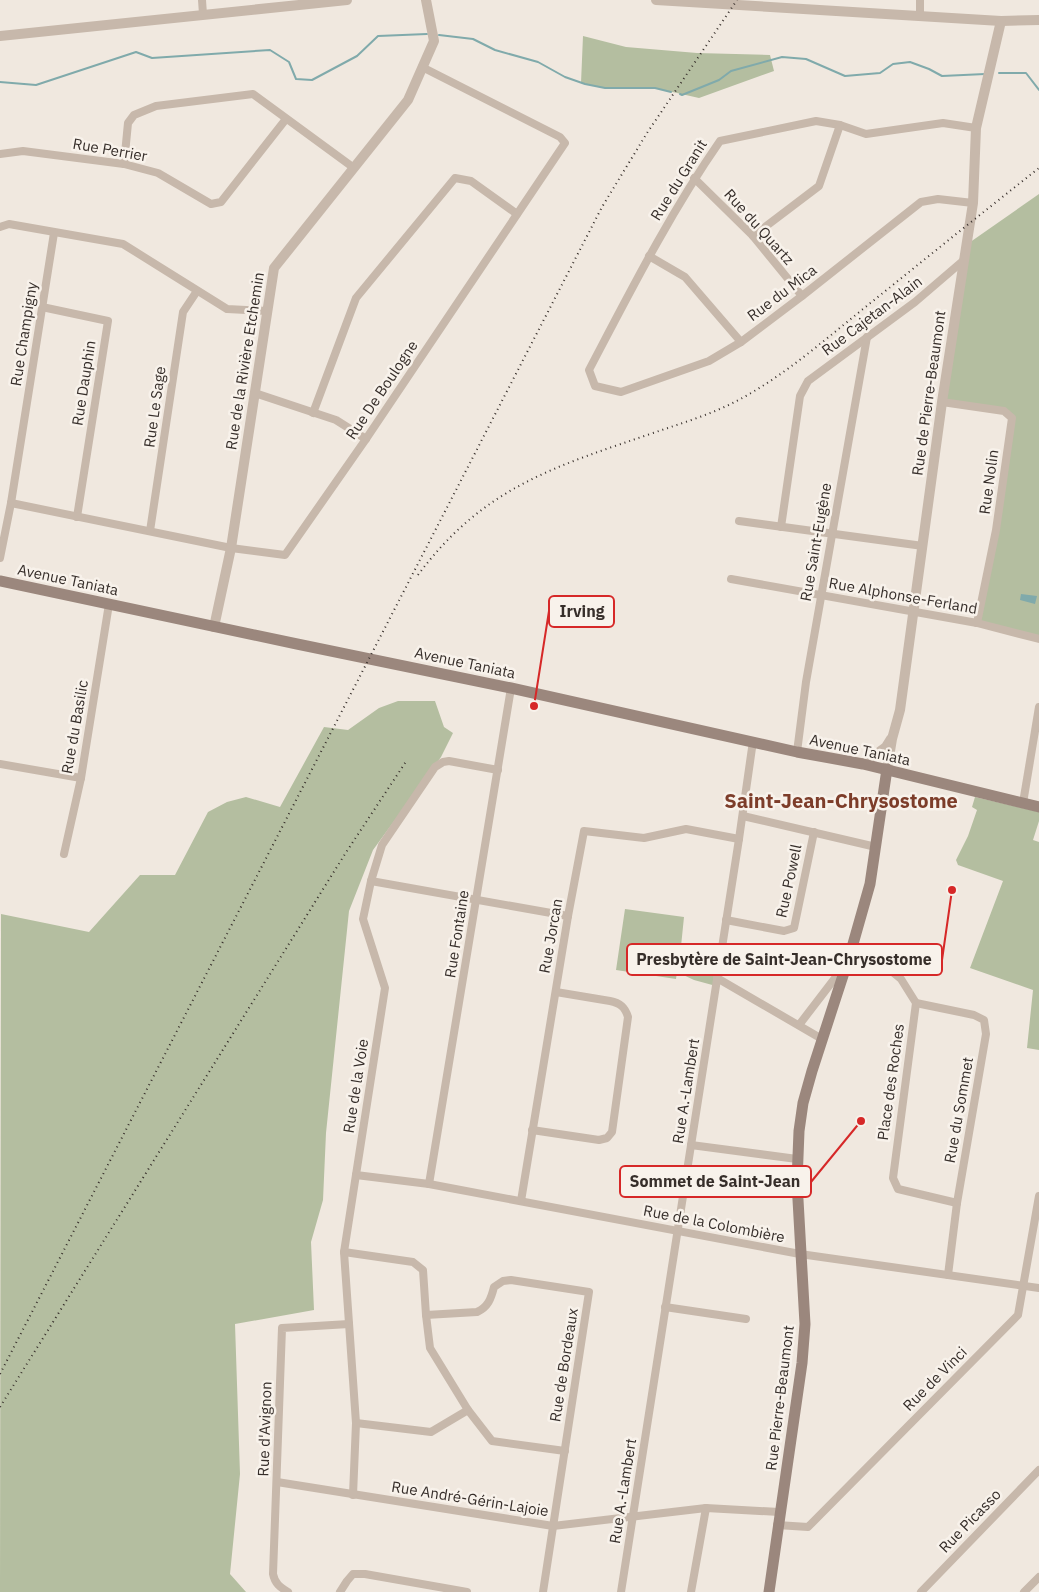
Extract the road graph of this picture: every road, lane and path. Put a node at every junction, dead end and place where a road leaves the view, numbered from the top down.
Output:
1 (202, 0) edge
2 (347, 0) edge
3 (426, 0) edge
4 (656, 0) edge
5 (920, 0) edge
6 (203, 14) junction
7 (920, 16) junction
8 (1039, 20) edge
9 (1002, 21) junction
10 (0, 36) edge
11 (422, 67) junction
12 (286, 119) junction
13 (840, 125) junction
14 (976, 128) junction
15 (0, 154) edge
16 (124, 164) junction
17 (354, 168) junction
18 (694, 178) junction
19 (973, 203) junction
20 (517, 214) junction
21 (0, 227) edge
22 (54, 233) junction
23 (753, 236) junction
24 (648, 256) junction
25 (964, 260) junction
26 (197, 291) junction
27 (802, 296) junction
28 (42, 307) junction
29 (267, 311) junction
30 (867, 337) junction
31 (741, 342) junction
32 (595, 386) joint
33 (255, 394) junction
34 (942, 402) junction
35 (313, 413) junction
36 (366, 440) junction
37 (11, 503) junction
38 (77, 517) junction
39 (739, 521) dead end
40 (781, 527) junction
41 (150, 532) junction
42 (832, 533) junction
43 (922, 546) junction
44 (231, 548) junction
45 (0, 558) edge
46 (731, 579) dead end
47 (0, 581) edge
48 (820, 595) junction
49 (109, 604) junction
50 (914, 612) junction
51 (977, 623) junction
52 (214, 627) junction
53 (1039, 639) edge
54 (511, 688) junction
55 (1039, 707) edge
56 (892, 738) junction
57 (753, 742) junction
58 (798, 752) junction
59 (0, 764) edge
60 (863, 764) junction
61 (886, 769) junction
62 (498, 770) junction
63 (81, 778) junction
64 (1023, 803) junction
65 (1039, 807) edge
66 (743, 816) junction
67 (814, 832) junction
68 (739, 839) junction
69 (876, 846) junction
70 (64, 854) dead end
71 (371, 881) junction
72 (476, 900) junction
73 (568, 916) junction
74 (726, 920) junction
75 (851, 951) junction
76 (847, 963) junction
77 (717, 978) junction
78 (556, 992) junction
79 (916, 1003) junction
80 (799, 1025) junction
81 (822, 1039) junction
82 (532, 1130) junction
83 (691, 1145) junction
84 (797, 1160) junction
85 (356, 1174) junction
86 (429, 1184) junction
87 (1039, 1196) edge
88 (521, 1202) junction
89 (957, 1203) junction
90 (1038, 1212) edge
91 (678, 1230) junction
92 (344, 1252) junction
93 (800, 1254) junction
94 (948, 1275) junction
95 (1023, 1286) junction
96 (1039, 1288) edge
97 (665, 1307) junction
98 (426, 1315) junction
99 (746, 1320) dead end
100 (349, 1324) junction
101 (468, 1410) junction
102 (356, 1423) junction
103 (565, 1451) junction
104 (1039, 1470) edge
105 (277, 1482) junction
106 (353, 1496) junction
107 (706, 1508) junction
108 (780, 1512) junction
109 (632, 1517) junction
110 (778, 1525) junction
111 (553, 1526) junction
112 (1039, 1577) edge
113 (411, 1583) junction
114 (288, 1592) edge
115 (340, 1592) edge
116 (409, 1592) edge
117 (467, 1592) edge
118 (543, 1592) edge
119 (621, 1592) edge
120 (691, 1592) edge
121 (768, 1592) edge
122 (921, 1592) edge
123 (1024, 1592) edge

1 - 6 street
2 - 6 street
3 - 11 street, Rue de la Rivière Etchemin
4 - 7 street
5 - 7 street
6 - 10 street
7 - 9 street
8 - 9 street
9 - 14 street, Rue de Pierre-Beaumont
11 - 17 street, Rue de la Rivière Etchemin
11 - 20 street, Rue De Boulogne
12 - 16 street, Rue Perrier
12 - 16 street
12 - 17 street
13 - 14 street, Rue du Granit
13 - 18 street, Rue du Granit
13 - 23 street
14 - 19 street, Rue de Pierre-Beaumont
15 - 16 street, Rue Perrier
17 - 29 street, Rue de la Rivière Etchemin
18 - 23 street, Rue du Quartz
18 - 24 street, Rue du Granit
19 - 25 street, Rue de Pierre-Beaumont
19 - 27 street, Rue du Mica
20 - 35 street
20 - 36 street, Rue De Boulogne
21 - 22 street
22 - 26 street
22 - 28 street, Rue Champigny
23 - 27 street, Rue du Quartz
24 - 31 street
24 - 32 street, Rue du Granit
25 - 30 street, Rue Cajetan-Alain
25 - 34 street, Rue de Pierre-Beaumont
26 - 29 street
26 - 41 street, Rue Le Sage
27 - 31 street, Rue du Mica
28 - 37 street, Rue Champigny
28 - 38 street, Rue Dauphin
29 - 33 street, Rue de la Rivière Etchemin
30 - 40 street, Rue Cajetan-Alain
30 - 42 street, Rue Saint-Eugène
31 - 32 street, Rue du Mica
33 - 35 street
33 - 44 street, Rue de la Rivière Etchemin
34 - 43 street, Rue de Pierre-Beaumont
34 - 51 street, Rue Nolin
35 - 36 street
36 - 44 street, Rue De Boulogne
37 - 38 street, Rue De Boulogne
37 - 45 street, Rue Champigny
38 - 41 street, Rue De Boulogne
39 - 40 street
40 - 42 street
41 - 44 street, Rue De Boulogne
42 - 43 street
42 - 48 street, Rue Saint-Eugène
43 - 50 street, Rue de Pierre-Beaumont
44 - 52 street, Rue de la Rivière Etchemin
46 - 48 street, Rue Alphonse-Ferland
47 - 49 main road, Avenue Taniata
48 - 50 street, Rue Alphonse-Ferland
48 - 58 street, Rue Saint-Eugène
49 - 52 main road, Avenue Taniata
49 - 63 street, Rue du Basilic
50 - 51 street, Rue Alphonse-Ferland
50 - 56 street, Rue de Pierre-Beaumont
51 - 53 street, Rue Alphonse-Ferland
52 - 54 main road, Avenue Taniata
54 - 57 main road, Avenue Taniata
54 - 62 street, Rue Fontaine
55 - 64 street
56 - 60 street
56 - 61 street, Rue de Pierre-Beaumont
57 - 58 main road, Avenue Taniata
57 - 66 street, Rue A.-Lambert
58 - 60 main road, Avenue Taniata
59 - 63 street
60 - 61 main road, Avenue Taniata
61 - 64 main road, Avenue Taniata
61 - 69 main road, Rue Pierre-Beaumont
62 - 71 street, Rue de la Voie
62 - 72 street, Rue Fontaine
63 - 70 street, Rue du Basilic
64 - 65 main road, Avenue Taniata
66 - 67 street
66 - 68 street, Rue A.-Lambert
67 - 69 street
67 - 74 street, Rue Powell
68 - 73 street, Rue Jorcan
68 - 74 street, Rue A.-Lambert
69 - 75 main road, Rue Pierre-Beaumont
71 - 72 street
71 - 85 street, Rue de la Voie
72 - 73 street
72 - 86 street, Rue Fontaine
73 - 78 street, Rue Jorcan
74 - 77 street, Rue A.-Lambert
75 - 76 main road, Rue Pierre-Beaumont
75 - 79 street
76 - 80 street
76 - 81 main road, Rue Pierre-Beaumont
77 - 80 street
77 - 83 street, Rue A.-Lambert
78 - 82 street, Rue Jorcan
78 - 82 street
79 - 89 street, Place des Roches
79 - 89 street, Rue du Sommet
80 - 81 street
81 - 84 main road, Rue Pierre-Beaumont
82 - 88 street, Rue Jorcan
83 - 84 street
83 - 91 street, Rue A.-Lambert
84 - 93 main road, Rue Pierre-Beaumont
85 - 86 street, Rue de la Colombière
85 - 92 street, Rue de la Voie
86 - 88 street, Rue de la Colombière
87 - 90 street, Rue de Vinci
88 - 91 street, Rue de la Colombière
89 - 94 street, Rue du Sommet
90 - 95 street, Rue de Vinci
91 - 93 street, Rue de la Colombière
91 - 97 street, Rue A.-Lambert
92 - 98 street
92 - 100 street, Rue de la Voie
93 - 94 street, Rue de la Colombière
93 - 108 main road, Rue Pierre-Beaumont
94 - 95 street, Rue de la Colombière
95 - 96 street, Rue de la Colombière
95 - 110 street, Rue de Vinci
97 - 99 street
97 - 109 street, Rue A.-Lambert
98 - 101 street
98 - 103 street, Rue de Bordeaux
100 - 102 street, Rue de la Voie
100 - 105 street, Rue d'Avignon
101 - 102 street
101 - 103 street
102 - 106 street, Rue de la Voie
103 - 111 street, Rue de Bordeaux
104 - 122 street, Rue Picasso
105 - 106 street, Rue André-Gérin-Lajoie
105 - 114 street, Rue d'Avignon
106 - 111 street, Rue André-Gérin-Lajoie
107 - 108 street, Rue André-Gérin-Lajoie
107 - 109 street, Rue André-Gérin-Lajoie
107 - 120 street
108 - 110 main road, Rue Pierre-Beaumont
109 - 111 street, Rue André-Gérin-Lajoie
109 - 119 street, Rue A.-Lambert
110 - 121 main road, Rue Pierre-Beaumont
111 - 118 street, Rue de Bordeaux
112 - 123 street
113 - 115 street
113 - 116 street
113 - 117 street

